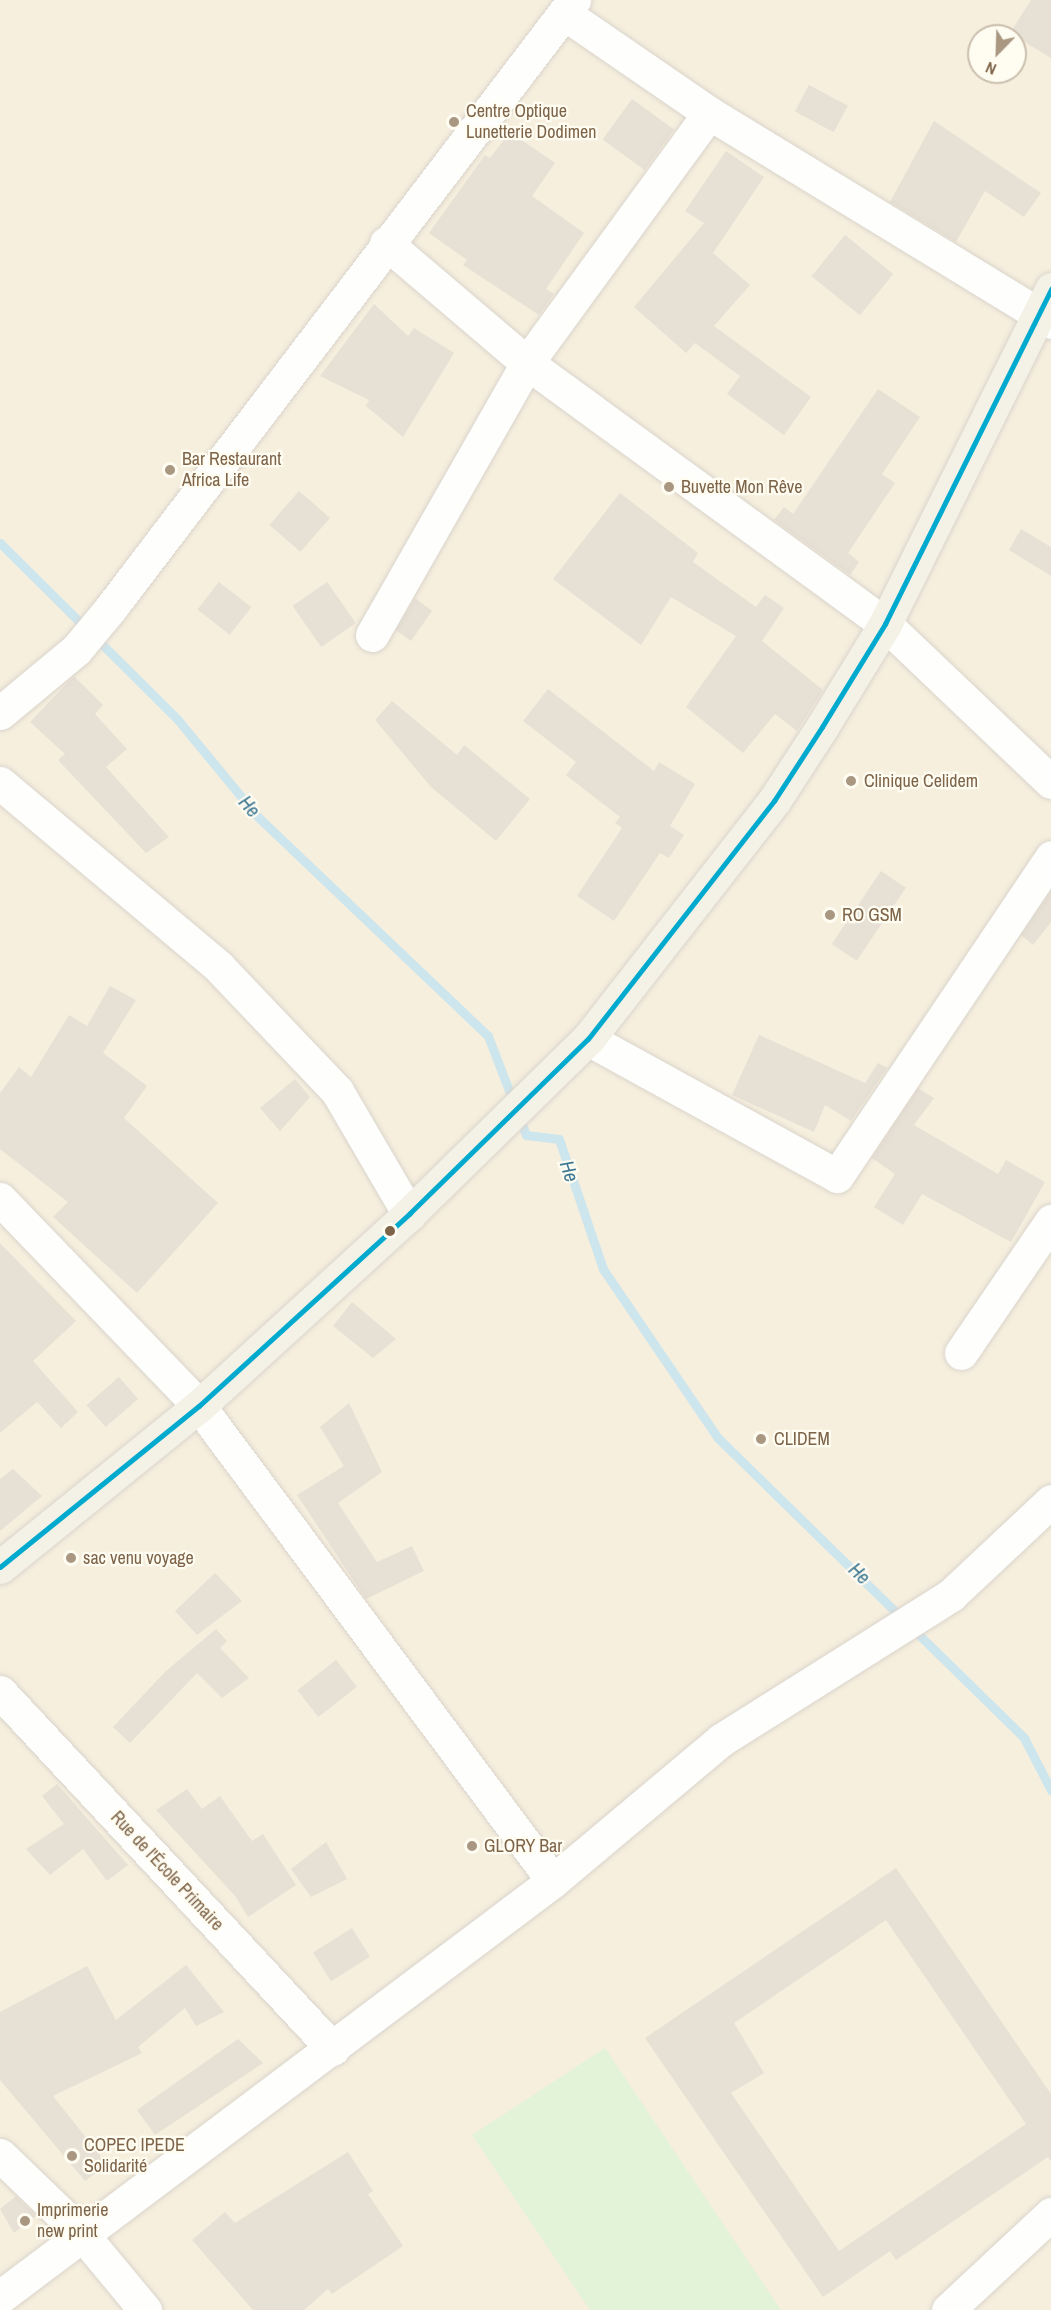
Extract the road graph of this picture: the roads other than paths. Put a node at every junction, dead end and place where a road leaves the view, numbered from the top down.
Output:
1 (570, 7) edge
2 (709, 113) junction
3 (386, 243) junction
4 (1047, 309) edge
5 (527, 363) junction
6 (885, 624) junction
7 (372, 635) dead end
8 (0, 713) edge
9 (1051, 782) edge
10 (0, 783) edge
11 (1051, 856) edge
12 (588, 1039) junction
13 (0, 1199) edge
14 (410, 1214) junction
15 (1051, 1221) edge
16 (961, 1353) dead end
17 (199, 1406) junction
18 (1051, 1501) edge
19 (0, 1567) edge
20 (0, 1692) edge
21 (553, 1881) junction
22 (333, 2049) junction
23 (0, 2155) edge
24 (1051, 2214) edge
25 (82, 2234) junction
26 (0, 2297) edge
27 (145, 2310) edge
28 (948, 2310) edge

1 - 2 street
1 - 3 street
2 - 4 street
2 - 5 street
3 - 5 street
3 - 8 street
4 - 6 main road
5 - 6 street
5 - 7 street
6 - 9 street
6 - 12 main road
10 - 14 street
11 - 12 street
12 - 14 main road
13 - 17 street
14 - 17 main road
15 - 16 street
17 - 19 main road
17 - 21 street
18 - 21 street
20 - 22 street, Rue de l'École Primaire
21 - 22 street
22 - 25 street
23 - 25 street
24 - 28 street
25 - 26 street
25 - 27 street

